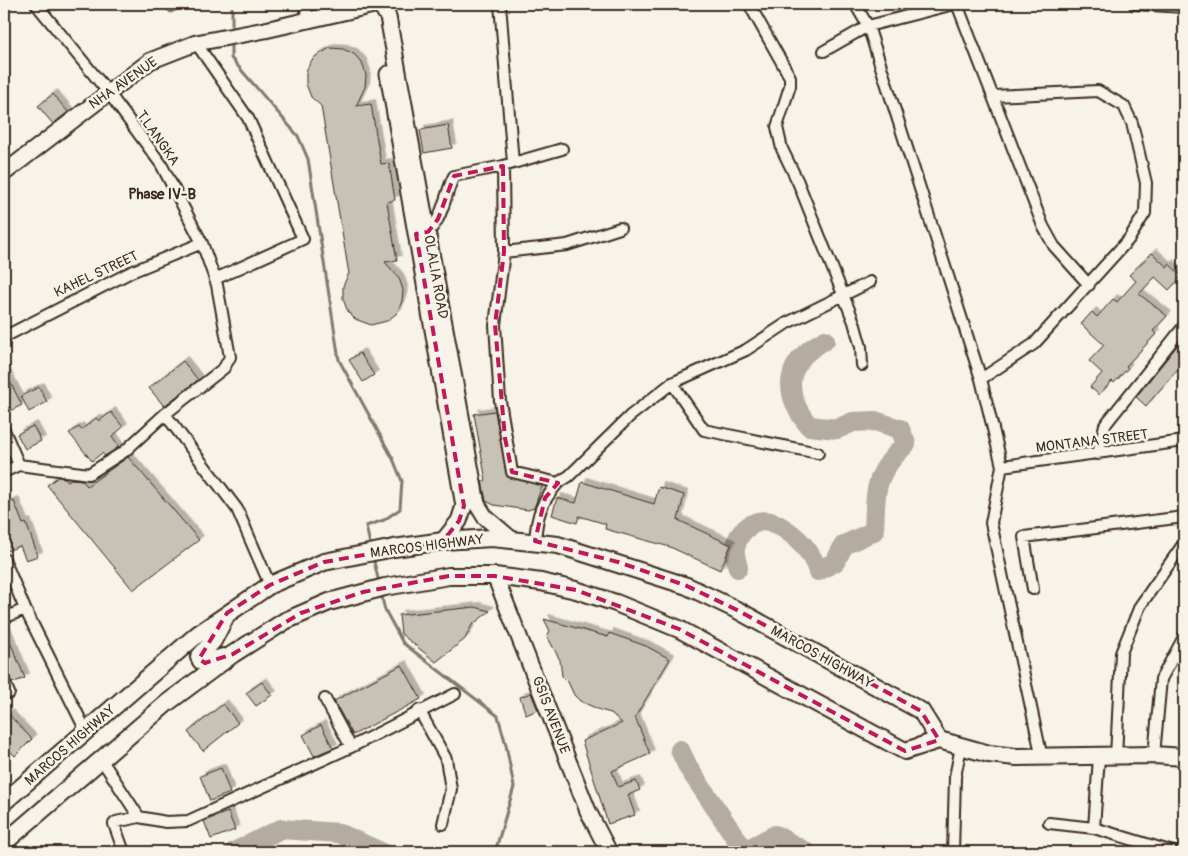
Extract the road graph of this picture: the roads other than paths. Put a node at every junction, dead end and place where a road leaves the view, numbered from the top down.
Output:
1 (36, 4) edge
2 (304, 4) edge
3 (380, 4) edge
4 (500, 4) edge
5 (749, 4) edge
6 (855, 4) edge
7 (956, 4) edge
8 (1134, 4) edge
9 (1184, 7) edge
10 (309, 19) junction
11 (868, 26) junction
12 (196, 43) junction
13 (824, 51) dead end
14 (108, 92) junction
15 (994, 96) junction
16 (562, 149) dead end
17 (508, 164) junction
18 (4, 173) edge
19 (620, 228) dead end
20 (422, 233) junction
21 (202, 243) junction
22 (504, 252) junction
23 (216, 282) junction
24 (870, 282) dead end
25 (1089, 285) junction
26 (842, 295) junction
27 (1184, 326) edge
28 (4, 336) edge
29 (862, 365) dead end
30 (981, 380) junction
31 (672, 383) junction
32 (165, 414) junction
33 (4, 430) edge
34 (1184, 441) edge
35 (818, 453) dead end
36 (1098, 454) junction
37 (19, 465) junction
38 (1002, 466) junction
39 (4, 472) edge
40 (558, 483) junction
41 (1184, 517) edge
42 (511, 538) junction
43 (443, 541) junction
44 (535, 541) junction
45 (1184, 543) edge
46 (4, 559) edge
47 (495, 576) junction
48 (270, 585) junction
49 (1033, 589) dead end
50 (25, 609) junction
51 (228, 613) junction
52 (4, 618) edge
53 (1184, 637) edge
54 (233, 654) junction
55 (4, 681) edge
56 (9, 693) dead end
57 (455, 694) dead end
58 (325, 699) dead end
59 (419, 710) junction
60 (86, 731) junction
61 (939, 740) junction
62 (351, 746) junction
63 (961, 747) junction
64 (1154, 755) junction
65 (1099, 757) junction
66 (1116, 757) junction
67 (1184, 757) edge
68 (1042, 758) junction
69 (101, 759) junction
70 (4, 802) edge
71 (140, 817) junction
72 (1049, 823) dead end
73 (443, 824) dead end
74 (1094, 828) junction
75 (4, 843) edge
76 (124, 852) edge
77 (609, 852) edge
78 (953, 852) edge
79 (1173, 852) edge

1 - 14 street, T.LANGKA
2 - 10 street
3 - 10 main road, NHA AVENUE
3 - 20 main road, OLALIA ROAD
4 - 17 street
5 - 26 street
6 - 11 street
7 - 11 street
7 - 15 street
8 - 9 street
10 - 12 main road, NHA AVENUE
11 - 13 street
11 - 30 street
12 - 14 main road, NHA AVENUE
12 - 23 street
14 - 18 main road, NHA AVENUE
14 - 21 street, T.LANGKA
15 - 25 street
15 - 25 street
16 - 17 street
17 - 20 street
17 - 22 street
19 - 22 street
20 - 42 main road, OLALIA ROAD
20 - 43 main road, OLALIA ROAD
21 - 23 street, T.LANGKA
21 - 28 street, KAHEL STREET
22 - 40 street
23 - 32 street, T.LANGKA
24 - 26 street
25 - 30 street
26 - 29 street
26 - 31 street
27 - 36 street
30 - 38 street
31 - 35 street
31 - 40 street
32 - 37 street, T.LANGKA
32 - 48 street
33 - 37 street
34 - 36 street, MONTANA STREET
36 - 38 street, MONTANA STREET
37 - 39 street
38 - 68 street
40 - 44 street
41 - 49 street
42 - 43 main road, MARCOS HIGHWAY
42 - 44 main road, MARCOS HIGHWAY
43 - 48 main road, MARCOS HIGHWAY
44 - 61 main road, MARCOS HIGHWAY
45 - 66 street
46 - 50 street
47 - 54 main road
47 - 61 main road
47 - 77 main road, GSIS AVENUE
48 - 51 main road, MARCOS HIGHWAY
50 - 52 street
50 - 60 street
51 - 54 main road
51 - 60 main road, MARCOS HIGHWAY
53 - 64 street
54 - 69 main road
55 - 56 street
57 - 59 street
58 - 62 street
59 - 62 street
59 - 73 street
60 - 70 main road, MARCOS HIGHWAY
61 - 63 main road
62 - 71 street
63 - 68 main road
63 - 78 street
64 - 66 main road
64 - 67 main road
65 - 66 main road
65 - 68 main road
65 - 74 street
69 - 71 street
69 - 75 main road
71 - 76 street
72 - 74 street
74 - 79 street

